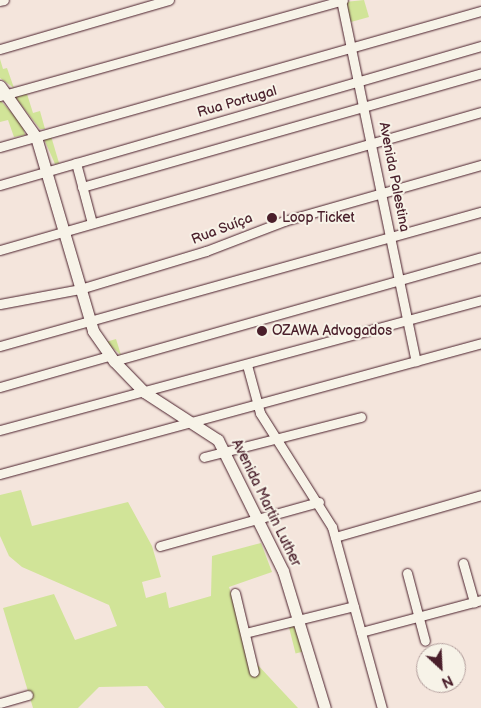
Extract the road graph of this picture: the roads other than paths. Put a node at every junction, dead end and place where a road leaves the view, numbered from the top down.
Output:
1 (4, 0) edge
2 (169, 0) edge
3 (341, 0) edge
4 (0, 1) edge
5 (481, 10) edge
6 (481, 46) edge
7 (354, 47) junction
8 (0, 49) edge
9 (481, 73) edge
10 (361, 81) junction
11 (3, 92) edge
12 (366, 106) junction
13 (481, 112) edge
14 (36, 137) junction
15 (373, 142) junction
16 (0, 147) edge
17 (76, 162) junction
18 (481, 165) edge
19 (46, 171) junction
20 (0, 185) edge
21 (82, 187) junction
22 (383, 193) junction
23 (481, 212) edge
24 (92, 223) junction
25 (64, 231) junction
26 (392, 236) junction
27 (0, 250) edge
28 (481, 257) edge
29 (400, 280) junction
30 (80, 288) junction
31 (481, 300) edge
32 (0, 304) edge
33 (90, 321) junction
34 (408, 321) junction
35 (481, 343) edge
36 (0, 346) edge
37 (111, 358) junction
38 (416, 361) junction
39 (247, 365) junction
40 (0, 387) edge
41 (144, 392) junction
42 (257, 404) junction
43 (361, 417) dead end
44 (189, 422) junction
45 (0, 430) edge
46 (275, 439) junction
47 (225, 452) junction
48 (204, 457) dead end
49 (0, 474) edge
50 (481, 495) edge
51 (319, 502) junction
52 (259, 519) junction
53 (335, 537) junction
54 (160, 546) dead end
55 (462, 562) dead end
56 (407, 573) dead end
57 (235, 593) dead end
58 (478, 601) edge
59 (354, 606) junction
60 (419, 616) junction
61 (299, 620) junction
62 (361, 632) junction
63 (245, 633) junction
64 (425, 641) dead end
65 (254, 672) dead end
66 (28, 695) dead end
67 (0, 703) edge
68 (325, 708) edge
69 (382, 708) edge

1 - 4 street
2 - 8 street
3 - 7 street, Avenida Palestina
3 - 11 street
5 - 7 street
6 - 10 street, Rua Portugal
7 - 10 street, Avenida Palestina
7 - 14 street
9 - 12 street
10 - 12 street, Avenida Palestina
10 - 17 street, Rua Portugal
11 - 14 main road, Avenida Martin Luther
12 - 15 street, Avenida Palestina
12 - 21 street
13 - 15 street
14 - 16 street
14 - 19 main road, Avenida Martin Luther
15 - 22 street, Avenida Palestina
15 - 24 street
17 - 19 street, Rua Portugal
17 - 21 street
18 - 22 street, Rua Suíça
19 - 20 street, Rua Portugal
19 - 25 main road, Avenida Martin Luther
21 - 24 street
22 - 26 street, Avenida Palestina
22 - 30 street, Rua Suíça
23 - 26 street
24 - 25 street
25 - 27 street
25 - 30 main road, Avenida Martin Luther
26 - 29 street, Avenida Palestina
26 - 33 street
28 - 29 street
29 - 34 street, Avenida Palestina
29 - 37 street
30 - 32 street, Rua Suíça
30 - 33 main road, Avenida Martin Luther
31 - 34 street
33 - 36 street
33 - 37 main road, Avenida Martin Luther
34 - 38 street, Avenida Palestina
34 - 39 street
35 - 38 street
37 - 40 street
37 - 41 main road, Avenida Martin Luther
38 - 42 street
39 - 41 street
39 - 42 street
41 - 44 main road, Avenida Martin Luther
41 - 45 street
42 - 44 street
42 - 46 street
43 - 46 street
44 - 47 main road, Avenida Martin Luther
44 - 49 street
46 - 47 street
46 - 51 street
47 - 48 street
47 - 52 main road, Avenida Martin Luther
50 - 53 street
51 - 52 street
51 - 53 street
52 - 54 street
52 - 61 main road, Avenida Martin Luther
53 - 59 street
55 - 58 street
56 - 60 street
57 - 63 street
58 - 60 street
59 - 61 street
59 - 62 street
60 - 62 street
60 - 64 street
61 - 63 street
61 - 68 main road, Avenida Martin Luther
62 - 69 street
63 - 65 street
66 - 67 street

